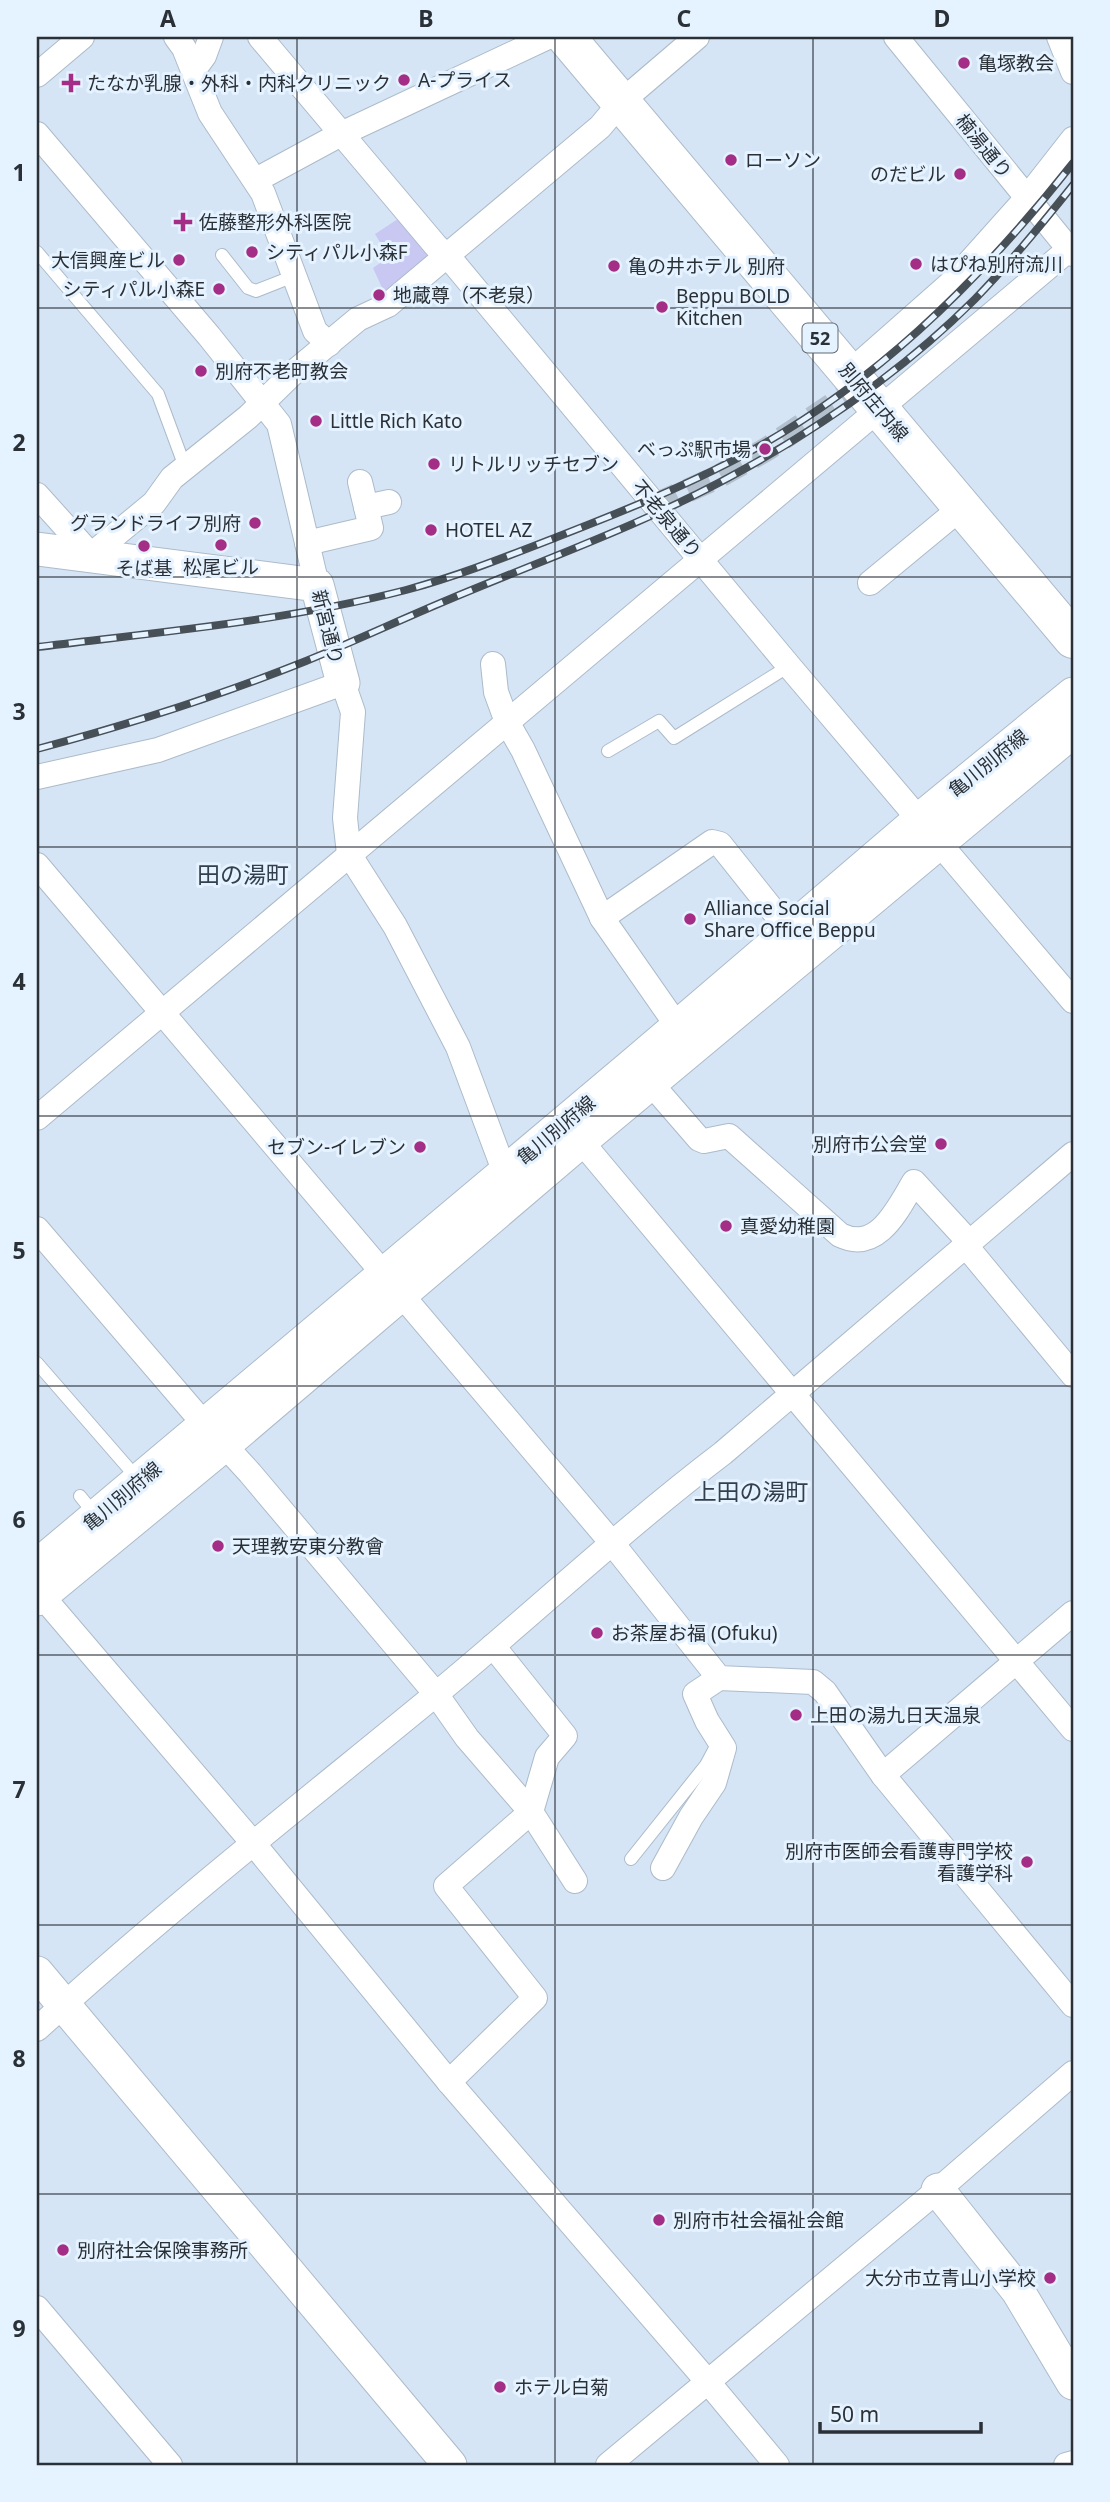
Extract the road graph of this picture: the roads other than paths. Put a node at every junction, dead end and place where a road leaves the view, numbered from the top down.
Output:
1 (82, 37) edge
2 (176, 37) edge
3 (211, 37) edge
4 (260, 37) edge
5 (548, 37) edge
6 (566, 37) edge
7 (697, 37) edge
8 (896, 37) edge
9 (1059, 37) edge
10 (193, 71) junction
11 (1073, 72) edge
12 (37, 75) edge
13 (621, 102) junction
14 (37, 134) edge
15 (341, 134) junction
16 (1073, 139) edge
17 (256, 180) junction
18 (1026, 199) junction
19 (1072, 250) edge
20 (37, 252) edge
21 (222, 255) dead end
22 (447, 256) junction
23 (294, 276) junction
24 (329, 344) junction
25 (849, 373) junction
26 (262, 403) junction
27 (880, 410) junction
28 (185, 467) junction
29 (359, 482) dead end
30 (37, 495) edge
31 (962, 507) junction
32 (307, 543) junction
33 (37, 549) edge
34 (91, 555) junction
35 (701, 559) junction
36 (870, 583) dead end
37 (317, 585) junction
38 (1073, 639) edge
39 (493, 664) dead end
40 (789, 666) junction
41 (343, 683) junction
42 (1073, 694) edge
43 (507, 722) junction
44 (1073, 731) edge
45 (608, 751) dead end
46 (37, 777) edge
47 (929, 832) junction
48 (349, 854) junction
49 (37, 865) edge
50 (602, 918) junction
51 (790, 932) junction
52 (1073, 1001) edge
53 (161, 1011) junction
54 (678, 1027) junction
55 (642, 1074) junction
56 (37, 1118) edge
57 (573, 1132) junction
58 (1073, 1154) edge
59 (505, 1172) junction
60 (37, 1229) edge
61 (968, 1244) junction
62 (394, 1284) junction
63 (37, 1363) edge
64 (1073, 1375) edge
65 (793, 1394) junction
66 (215, 1435) junction
67 (140, 1481) junction
68 (612, 1543) junction
69 (38, 1587) edge
70 (1073, 1613) edge
71 (493, 1646) junction
72 (1016, 1661) junction
73 (719, 1678) junction
74 (436, 1694) junction
75 (1073, 1729) edge
76 (720, 1741) junction
77 (883, 1775) junction
78 (531, 1812) junction
79 (253, 1843) junction
80 (631, 1859) dead end
81 (663, 1868) dead end
82 (575, 1881) dead end
83 (37, 1973) edge
84 (63, 2004) junction
85 (1073, 2006) edge
86 (37, 2029) edge
87 (1073, 2073) edge
88 (449, 2082) junction
89 (938, 2190) junction
90 (37, 2308) edge
91 (709, 2382) junction
92 (1073, 2383) edge
93 (1073, 2463) edge
94 (170, 2465) edge
95 (450, 2465) edge
96 (608, 2465) edge
97 (777, 2465) edge
98 (1066, 2465) edge

1 - 12 street
2 - 10 street
3 - 10 street
4 - 15 street, 不老泉通り
5 - 15 street
6 - 13 main road, 別府庄内線 / 52
7 - 13 street
8 - 18 street, 楠湯通り
9 - 11 street
10 - 17 street
13 - 22 street
13 - 25 main road, 別府庄内線 / 52
14 - 26 street, 新宮通り
15 - 17 street
15 - 22 street, 不老泉通り
16 - 18 street
17 - 23 street
18 - 19 street, 楠湯通り
18 - 25 street
19 - 27 street
20 - 28 lane
21 - 23 lane
22 - 24 street
22 - 35 street, 不老泉通り
23 - 24 street
24 - 26 street
25 - 27 main road, 別府庄内線 / 52
26 - 28 street
26 - 32 street, 新宮通り
27 - 31 main road, 別府庄内線 / 52
27 - 35 street
28 - 34 street
29 - 32 street
30 - 34 street
31 - 36 street
31 - 38 main road, 別府庄内線 / 52
32 - 37 street, 新宮通り
33 - 34 main road
34 - 37 main road
35 - 40 street, 不老泉通り
35 - 43 street
37 - 41 main road, 新宮通り
39 - 43 street
40 - 45 lane
40 - 47 street, 不老泉通り
41 - 46 street
41 - 48 street, 新宮通り
42 - 47 main road, 亀川別府線
43 - 48 street
43 - 50 street
44 - 47 main road, 亀川別府線
47 - 51 main road, 亀川別府線
47 - 52 street, 不老泉通り
47 - 55 main road, 亀川別府線
48 - 53 street
48 - 59 street, 新宮通り
49 - 53 street
50 - 51 street
50 - 54 street
51 - 54 main road, 亀川別府線
53 - 56 street
53 - 62 street
54 - 55 main road, 亀川別府線
55 - 57 main road, 亀川別府線
55 - 61 street
57 - 59 main road, 亀川別府線
57 - 62 main road, 亀川別府線
57 - 65 street
58 - 61 street
59 - 62 main road, 亀川別府線
60 - 66 street
61 - 64 street
61 - 65 street
62 - 66 main road, 亀川別府線
62 - 68 street
63 - 67 lane
65 - 68 street
65 - 72 street
66 - 67 main road, 亀川別府線
66 - 69 main road, 亀川別府線
66 - 74 street
67 - 69 main road, 亀川別府線
68 - 71 street
68 - 73 street
69 - 79 street
70 - 72 street
71 - 74 street
71 - 78 street
72 - 75 street
72 - 77 street
73 - 76 street
73 - 77 street
74 - 78 street
74 - 79 street
76 - 80 lane
76 - 81 street
77 - 85 street
78 - 82 street
78 - 88 street
79 - 84 street
79 - 88 street
83 - 84 main road
84 - 86 street
84 - 95 main road
87 - 89 street
88 - 91 street
89 - 91 street
89 - 92 main road
90 - 94 street
91 - 96 street
91 - 97 street
93 - 98 street

